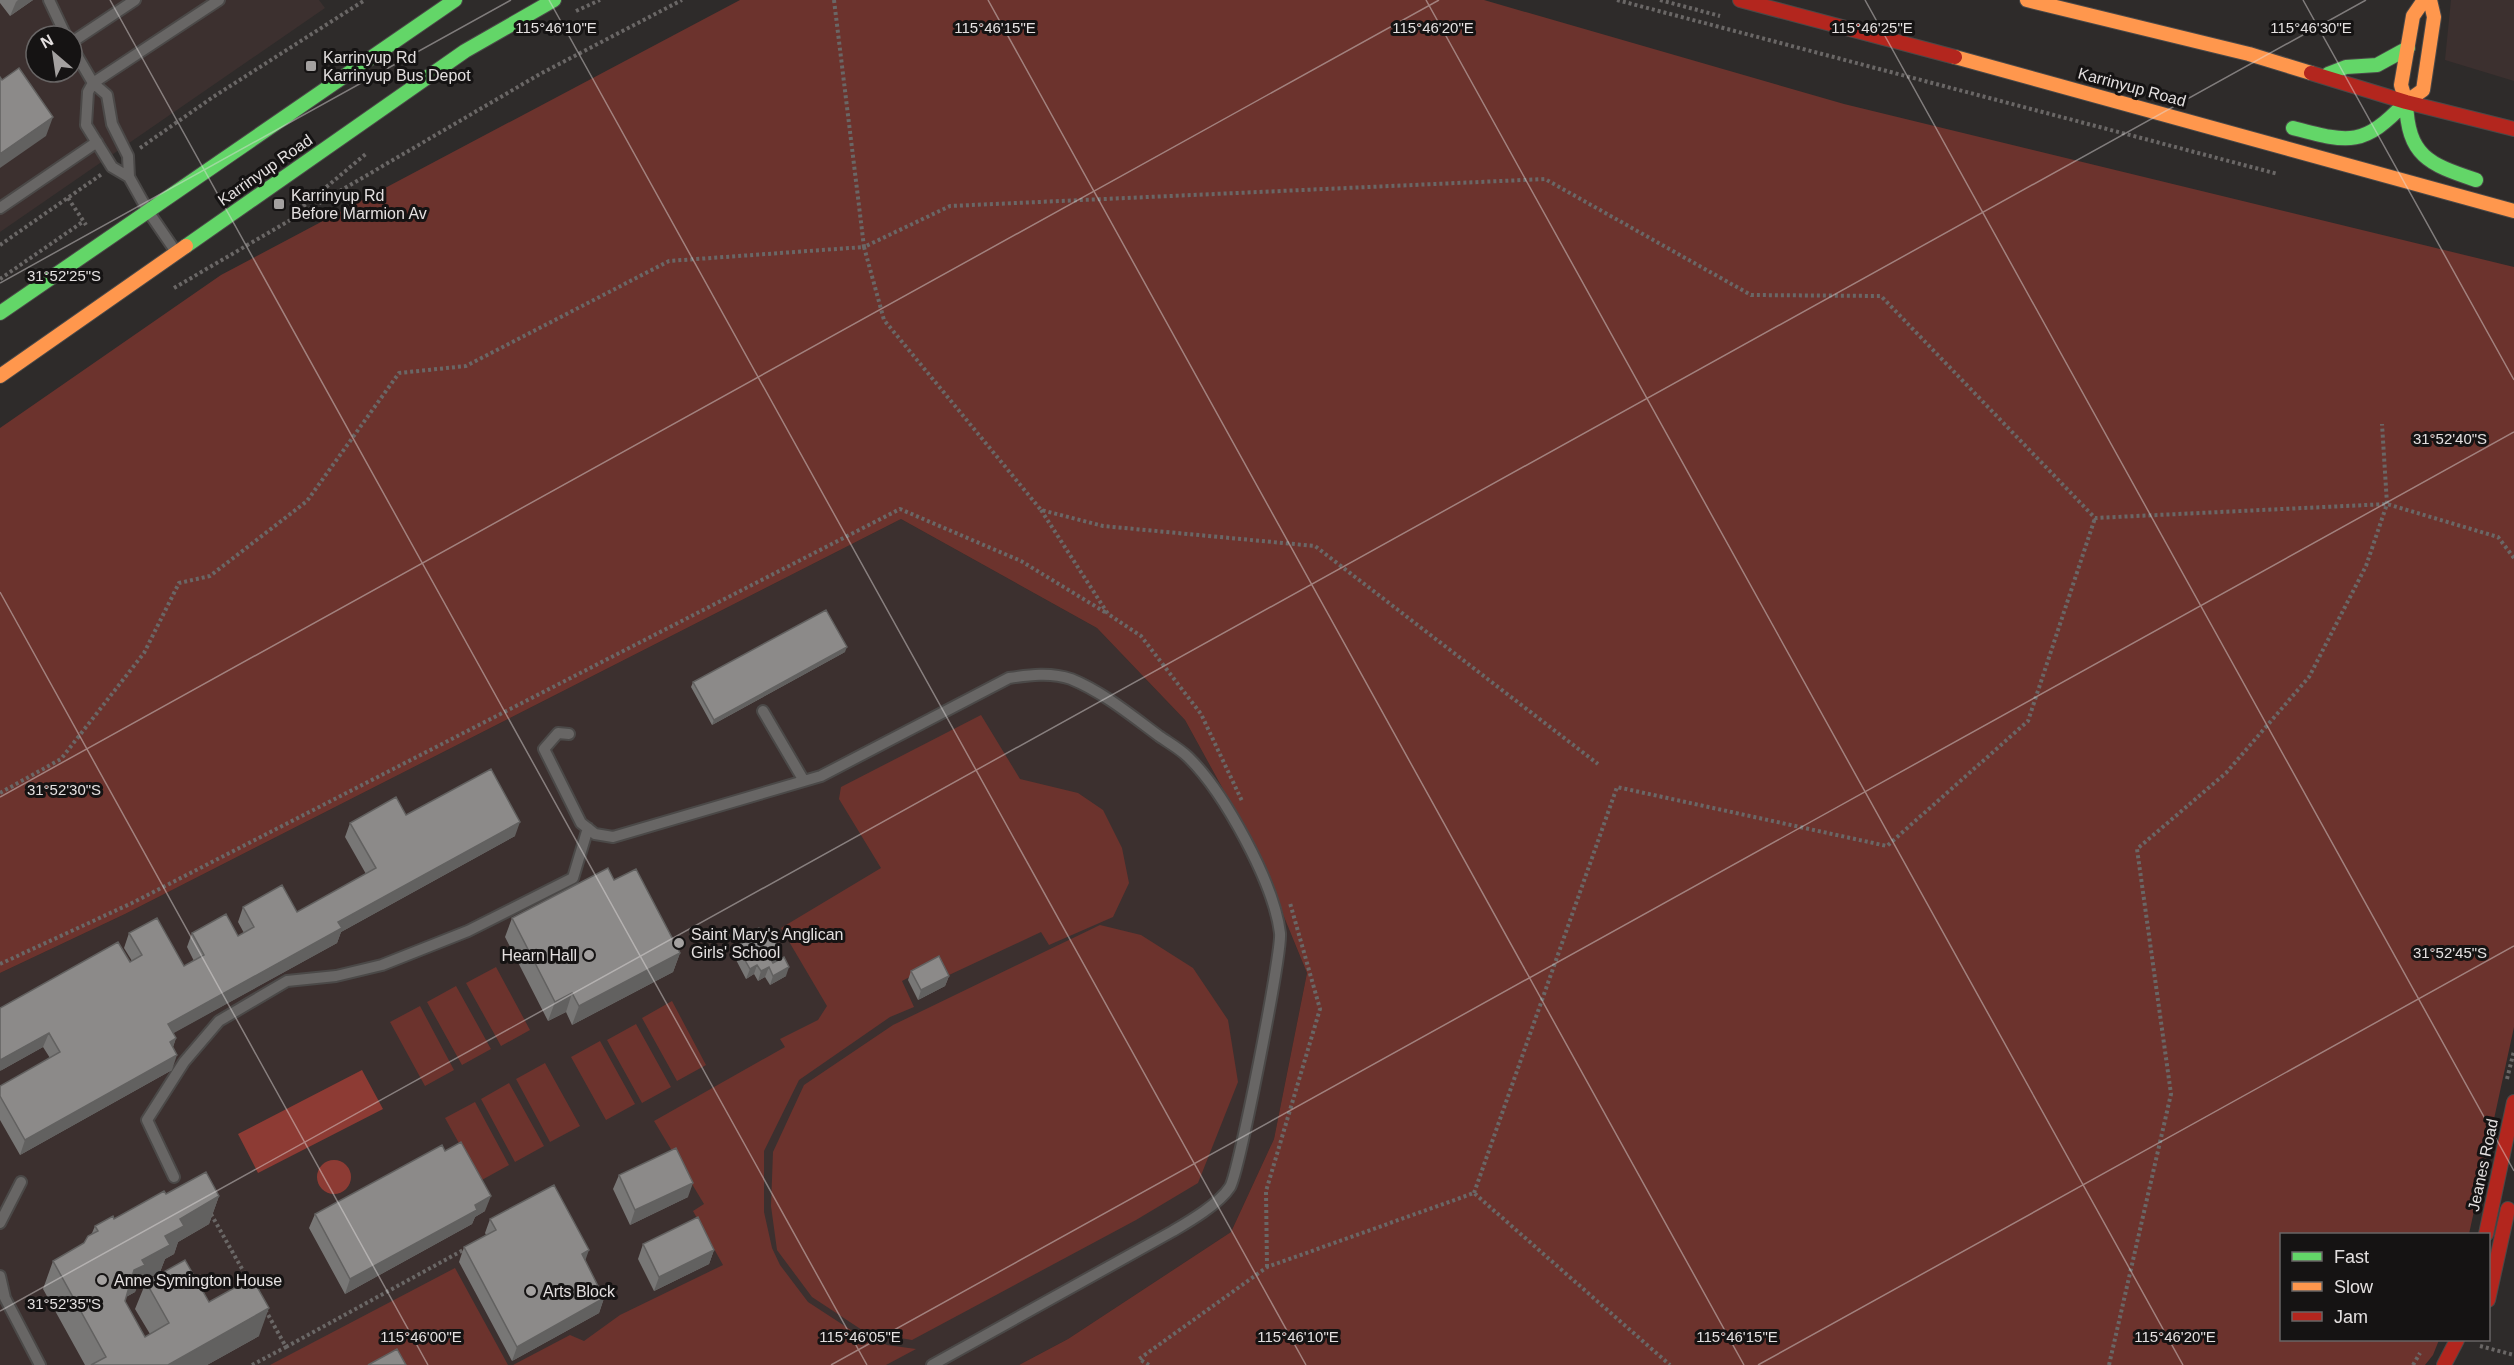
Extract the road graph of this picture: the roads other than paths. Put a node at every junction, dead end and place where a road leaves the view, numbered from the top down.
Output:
1 (49, 0) edge
2 (135, 0) edge
3 (219, 0) edge
4 (455, 0) edge
5 (554, 0) edge
6 (1740, 0) edge
7 (2027, 0) edge
8 (2424, 0) edge
9 (2430, 0) edge
10 (60, 24) edge
11 (84, 34) edge
12 (2408, 48) junction
13 (84, 68) edge
14 (2324, 76) junction
15 (93, 83) junction
16 (2097, 93) junction
17 (2406, 102) junction
18 (2195, 108) dead end
19 (2282, 126) dead end
20 (2514, 129) edge
21 (97, 142) junction
22 (129, 177) junction
23 (2492, 185) dead end
24 (0, 208) edge
25 (148, 211) junction
26 (2514, 211) edge
27 (176, 252) junction
28 (0, 312) edge
29 (0, 376) edge
30 (763, 711) dead end
31 (569, 734) dead end
32 (804, 781) junction
33 (588, 828) junction
34 (2514, 1102) edge
35 (174, 1177) dead end
36 (21, 1182) dead end
37 (2512, 1191) dead end
38 (0, 1224) edge
39 (2486, 1233) edge
40 (0, 1276) edge
41 (2490, 1291) edge
42 (2456, 1341) edge
43 (40, 1365) edge
44 (932, 1365) edge
45 (2444, 1365) edge

1 - 10 lane
2 - 11 lane
3 - 15 lane
4 - 25 main road, Karrinyup Road
5 - 27 main road, Karrinyup Road
6 - 16 main road, Karrinyup Road
7 - 14 main road
8 - 12 main road
9 - 17 main road
12 - 14 main road
12 - 17 main road
13 - 15 lane
14 - 17 main road
15 - 21 lane
15 - 22 lane
16 - 18 main road
16 - 26 main road, Karrinyup Road
17 - 19 main road
17 - 20 main road
17 - 23 main road
21 - 22 lane
21 - 24 lane
22 - 25 lane
25 - 27 lane
25 - 28 main road, Karrinyup Road
27 - 29 main road, Karrinyup Road
30 - 32 lane
31 - 33 lane
32 - 33 lane
32 - 44 lane
33 - 35 lane
34 - 39 main road, Jeanes Road
36 - 38 lane
37 - 41 main road, Jeanes Road
40 - 43 lane
42 - 45 main road

